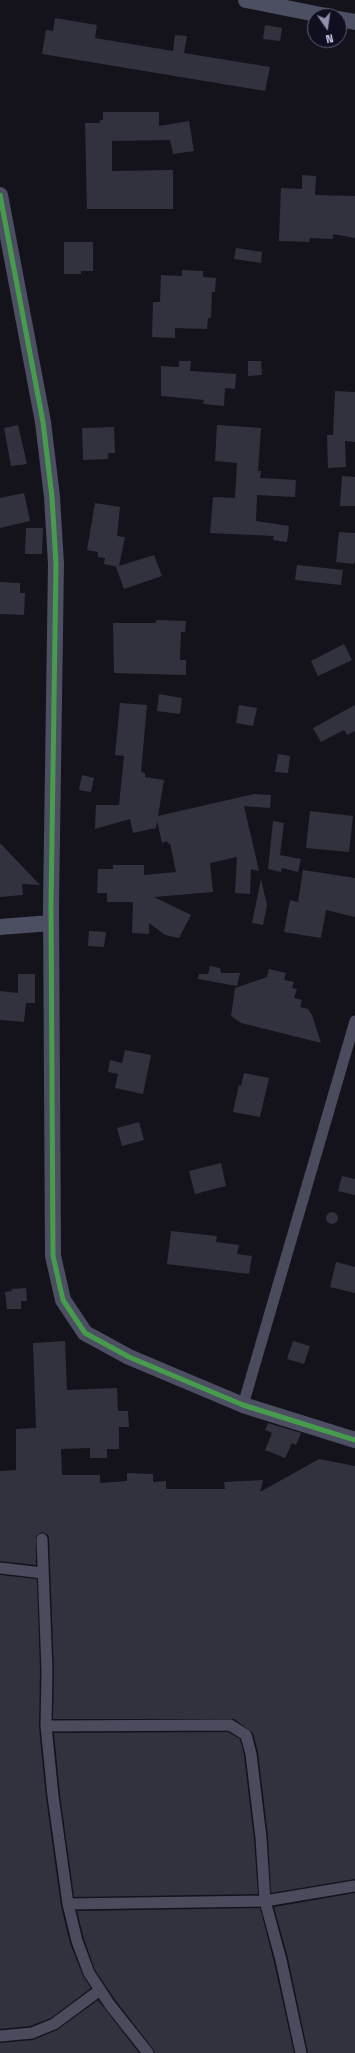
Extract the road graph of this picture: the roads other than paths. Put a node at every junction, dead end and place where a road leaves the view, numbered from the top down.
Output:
1 (246, 0) edge
2 (307, 12) edge
3 (0, 195) edge
4 (51, 923) junction
5 (0, 927) edge
6 (355, 1021) edge
7 (243, 1405) junction
8 (355, 1440) edge
9 (42, 1539) dead end
10 (0, 1568) edge
11 (43, 1573) junction
12 (46, 1726) junction
13 (355, 1886) edge
14 (265, 1901) junction
15 (68, 1904) junction
16 (100, 1990) junction
17 (0, 2036) edge
18 (148, 2053) edge
19 (301, 2053) edge

1 - 2 street
3 - 4 street
4 - 5 street
4 - 7 street
6 - 7 street
7 - 8 street
9 - 11 street
10 - 11 street
11 - 12 street
12 - 14 street
12 - 15 street
13 - 14 street
14 - 15 street
14 - 19 street
15 - 16 street
16 - 17 street
16 - 18 street

